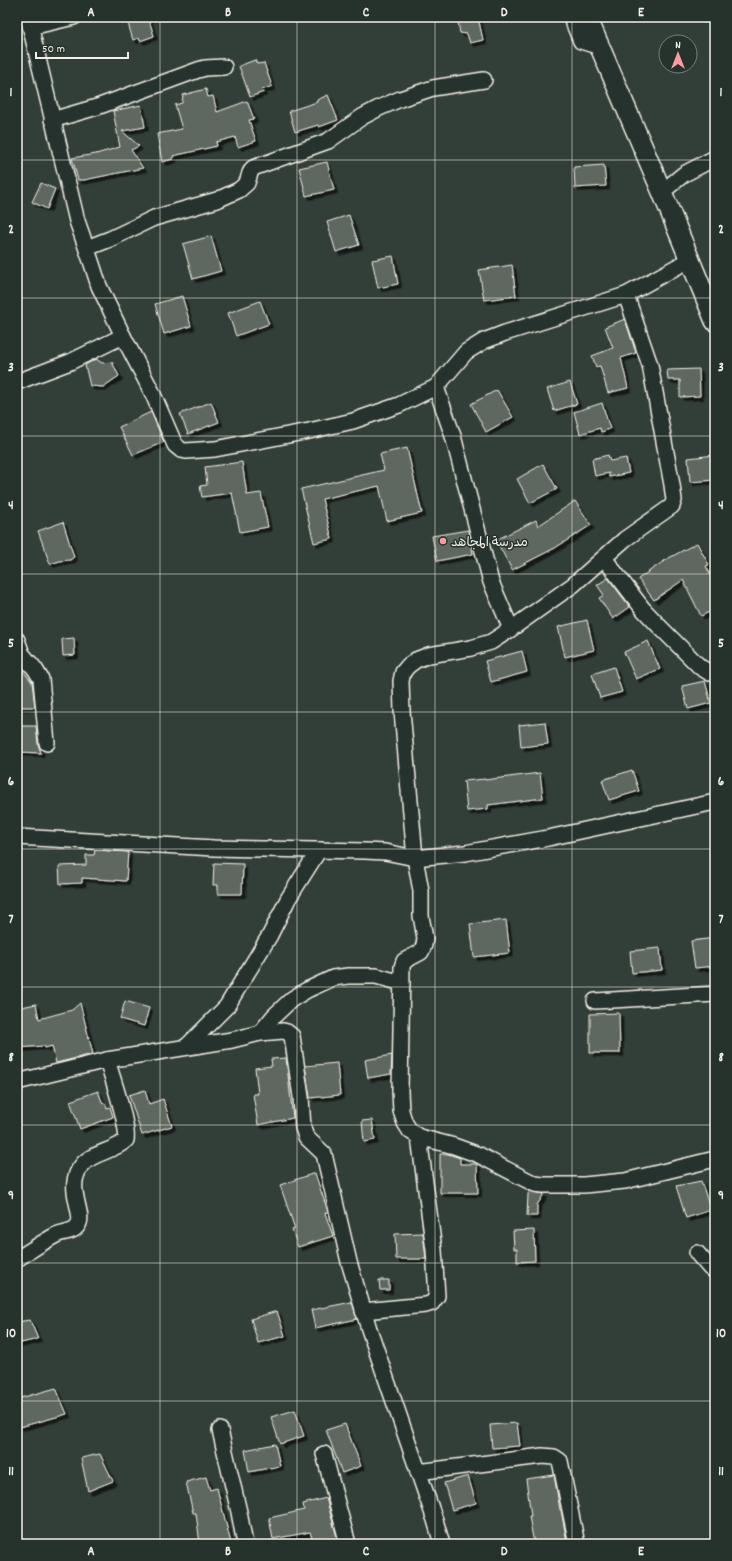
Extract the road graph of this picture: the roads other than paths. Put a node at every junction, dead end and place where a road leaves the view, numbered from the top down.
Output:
1 (74, 17) edge
2 (571, 17) edge
3 (587, 17) edge
4 (29, 22) edge
5 (600, 47) junction
6 (224, 67) dead end
7 (484, 80) dead end
8 (52, 120) junction
9 (715, 158) edge
10 (662, 192) junction
11 (87, 248) junction
12 (689, 260) junction
13 (626, 295) junction
14 (715, 321) edge
15 (123, 336) junction
16 (17, 382) edge
17 (436, 387) junction
18 (604, 558) junction
19 (511, 629) junction
20 (17, 642) edge
21 (715, 672) edge
22 (47, 743) dead end
23 (715, 802) edge
24 (17, 837) edge
25 (319, 850) junction
26 (415, 858) junction
27 (402, 983) junction
28 (715, 994) edge
29 (595, 1001) dead end
30 (260, 1033) junction
31 (186, 1047) junction
32 (107, 1060) junction
33 (17, 1082) edge
34 (419, 1137) junction
35 (715, 1159) edge
36 (697, 1253) dead end
37 (17, 1260) edge
38 (715, 1271) edge
39 (363, 1311) junction
40 (220, 1430) dead end
41 (324, 1454) dead end
42 (418, 1472) junction
43 (244, 1544) edge
44 (348, 1544) edge
45 (442, 1544) edge
46 (576, 1544) edge

1 - 4 street
2 - 5 street
3 - 5 main road
4 - 8 street
5 - 10 main road
6 - 8 street
7 - 11 street
8 - 11 street
9 - 10 street
10 - 12 main road
11 - 15 street
12 - 13 street
12 - 14 main road
13 - 17 street
13 - 18 street
15 - 16 street
15 - 17 street
17 - 19 street
18 - 19 street
18 - 21 street
19 - 26 street
20 - 22 street
23 - 26 street
24 - 25 street
25 - 26 street
25 - 31 street
26 - 27 street
27 - 30 street
27 - 34 street
28 - 29 street
30 - 31 street
30 - 39 street
31 - 32 street
32 - 33 street
32 - 37 street
34 - 35 street
34 - 39 street
36 - 38 street
39 - 42 street
40 - 43 street
41 - 44 street
42 - 45 street
42 - 46 street

